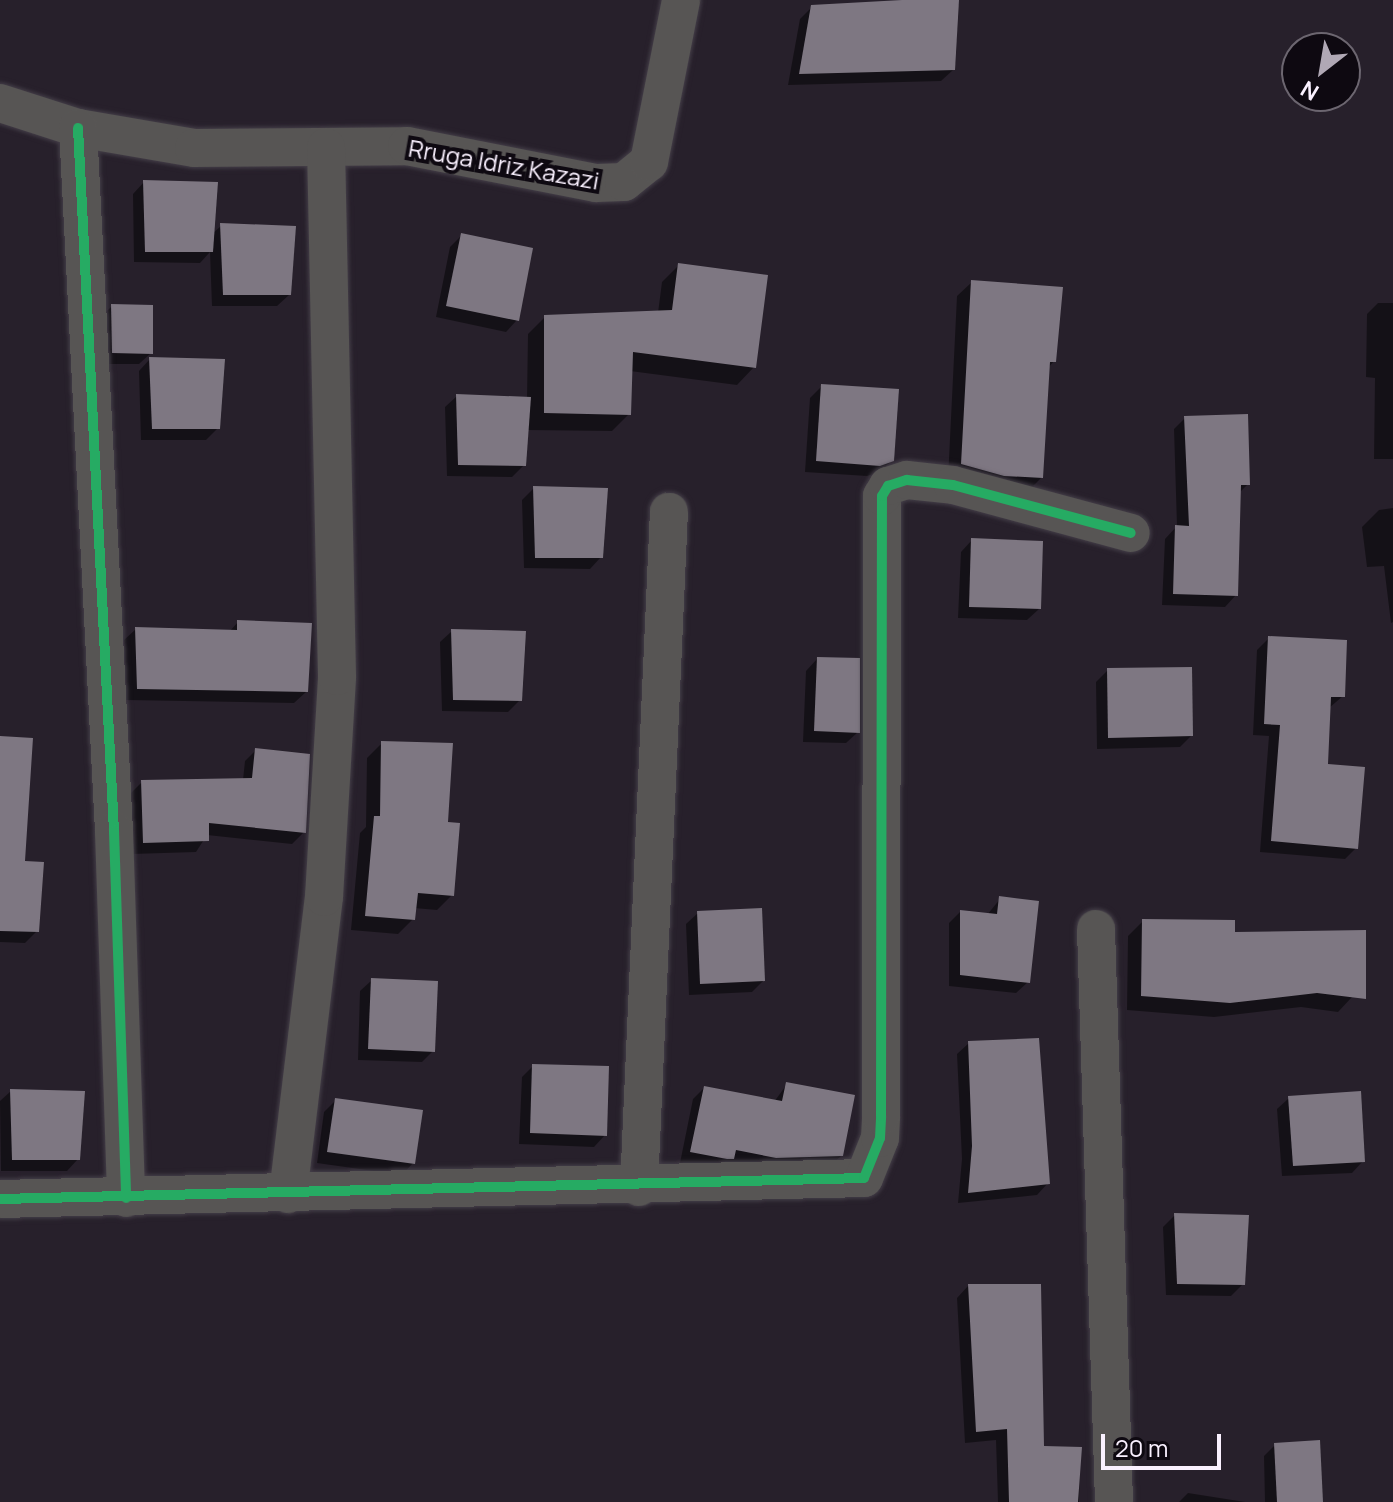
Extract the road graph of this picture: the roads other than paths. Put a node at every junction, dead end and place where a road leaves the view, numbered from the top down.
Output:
1 (681, 0) edge
2 (0, 103) edge
3 (78, 128) junction
4 (326, 147) junction
5 (669, 512) dead end
6 (1131, 533) dead end
7 (1096, 929) dead end
8 (639, 1187) junction
9 (288, 1194) junction
10 (126, 1198) junction
11 (0, 1199) edge
12 (1114, 1502) edge

1 - 4 street, Rruga Idriz Kazazi
2 - 3 street, Rruga Idriz Kazazi
3 - 4 street, Rruga Idriz Kazazi
3 - 10 street
4 - 9 street
5 - 8 street
6 - 8 street
7 - 12 street
8 - 9 street
9 - 10 street
10 - 11 street

